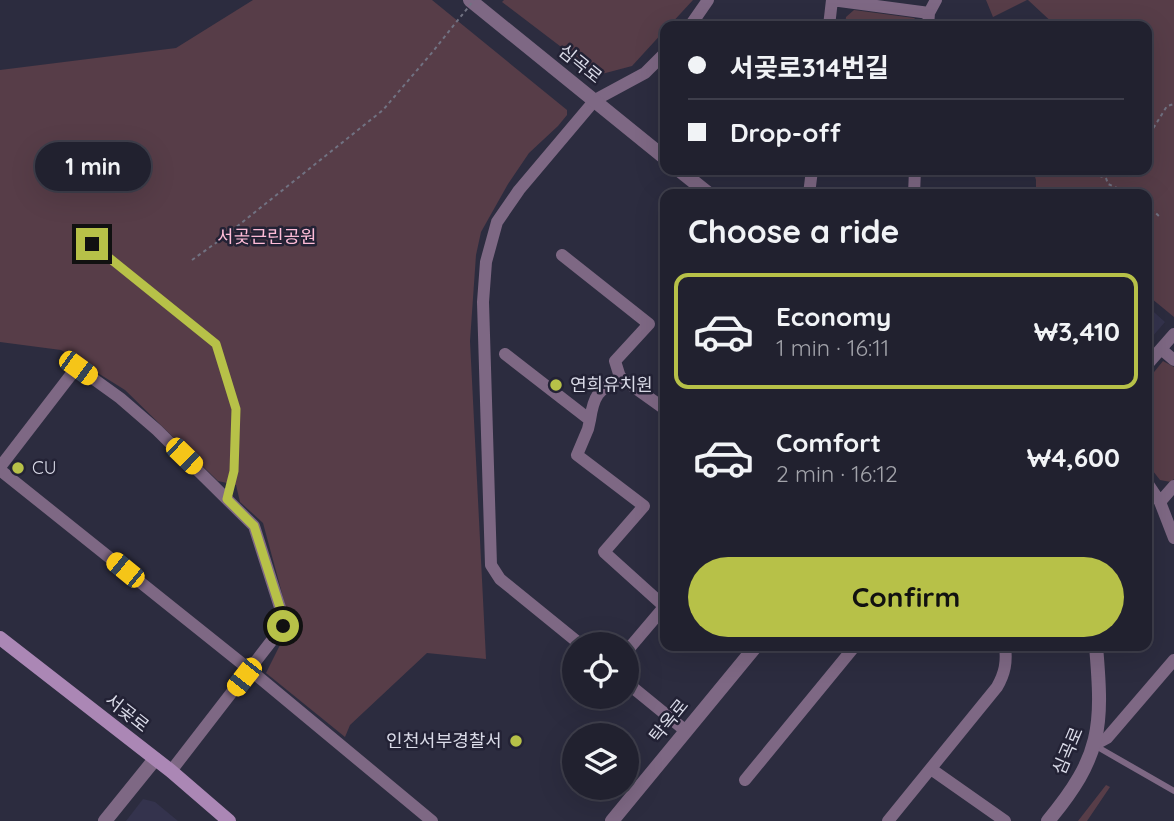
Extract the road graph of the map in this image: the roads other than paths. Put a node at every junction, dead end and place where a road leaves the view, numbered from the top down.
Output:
1 (472, 0) edge
2 (708, 0) edge
3 (832, 0) edge
4 (936, 0) edge
5 (928, 20) edge
6 (693, 21) edge
7 (830, 21) edge
8 (660, 58) edge
9 (595, 100) junction
10 (660, 154) edge
11 (685, 175) edge
12 (703, 189) edge
13 (92, 244) dead end
14 (562, 255) dead end
15 (1174, 334) edge
16 (1161, 349) junction
17 (505, 355) dead end
18 (1152, 359) edge
19 (1174, 360) edge
20 (620, 377) junction
21 (660, 406) edge
22 (590, 419) junction
23 (0, 469) edge
24 (1174, 486) edge
25 (1152, 490) edge
26 (227, 499) junction
27 (1160, 502) junction
28 (1174, 538) edge
29 (660, 602) edge
30 (660, 613) edge
31 (565, 632) edge
32 (639, 637) edge
33 (0, 638) edge
34 (752, 651) edge
35 (851, 651) edge
36 (1006, 651) edge
37 (1096, 651) edge
38 (1174, 660) edge
39 (250, 670) junction
40 (639, 693) edge
41 (686, 731) junction
42 (1094, 745) junction
43 (155, 759) junction
44 (931, 769) junction
45 (171, 771) junction
46 (745, 780) dead end
47 (1174, 791) edge
48 (105, 821) edge
49 (229, 821) edge
50 (432, 821) edge
51 (612, 821) edge
52 (888, 821) edge
53 (1005, 821) edge
54 (1048, 821) edge

1 - 9 street, 심곡로
2 - 6 street
3 - 5 street
3 - 7 street
4 - 5 street
8 - 9 street
9 - 10 street, 심곡로
9 - 31 street
11 - 12 street
13 - 26 lane
14 - 20 street
15 - 16 street
16 - 18 street
16 - 19 street
17 - 22 street
20 - 21 street
20 - 22 street
22 - 29 street
23 - 26 street
23 - 39 street
24 - 27 street
25 - 27 street
26 - 39 street
27 - 28 street
30 - 32 street
33 - 43 main road, 서곶로
34 - 41 street, 탁옥로
35 - 46 street
36 - 44 street
37 - 42 street, 심곡로
38 - 42 street
39 - 45 street
39 - 50 street
40 - 41 street
41 - 51 street, 탁옥로
42 - 47 lane
42 - 54 street, 심곡로
43 - 45 main road, 서곶로
43 - 48 street
44 - 52 street
44 - 53 street
45 - 49 main road, 서곶로

